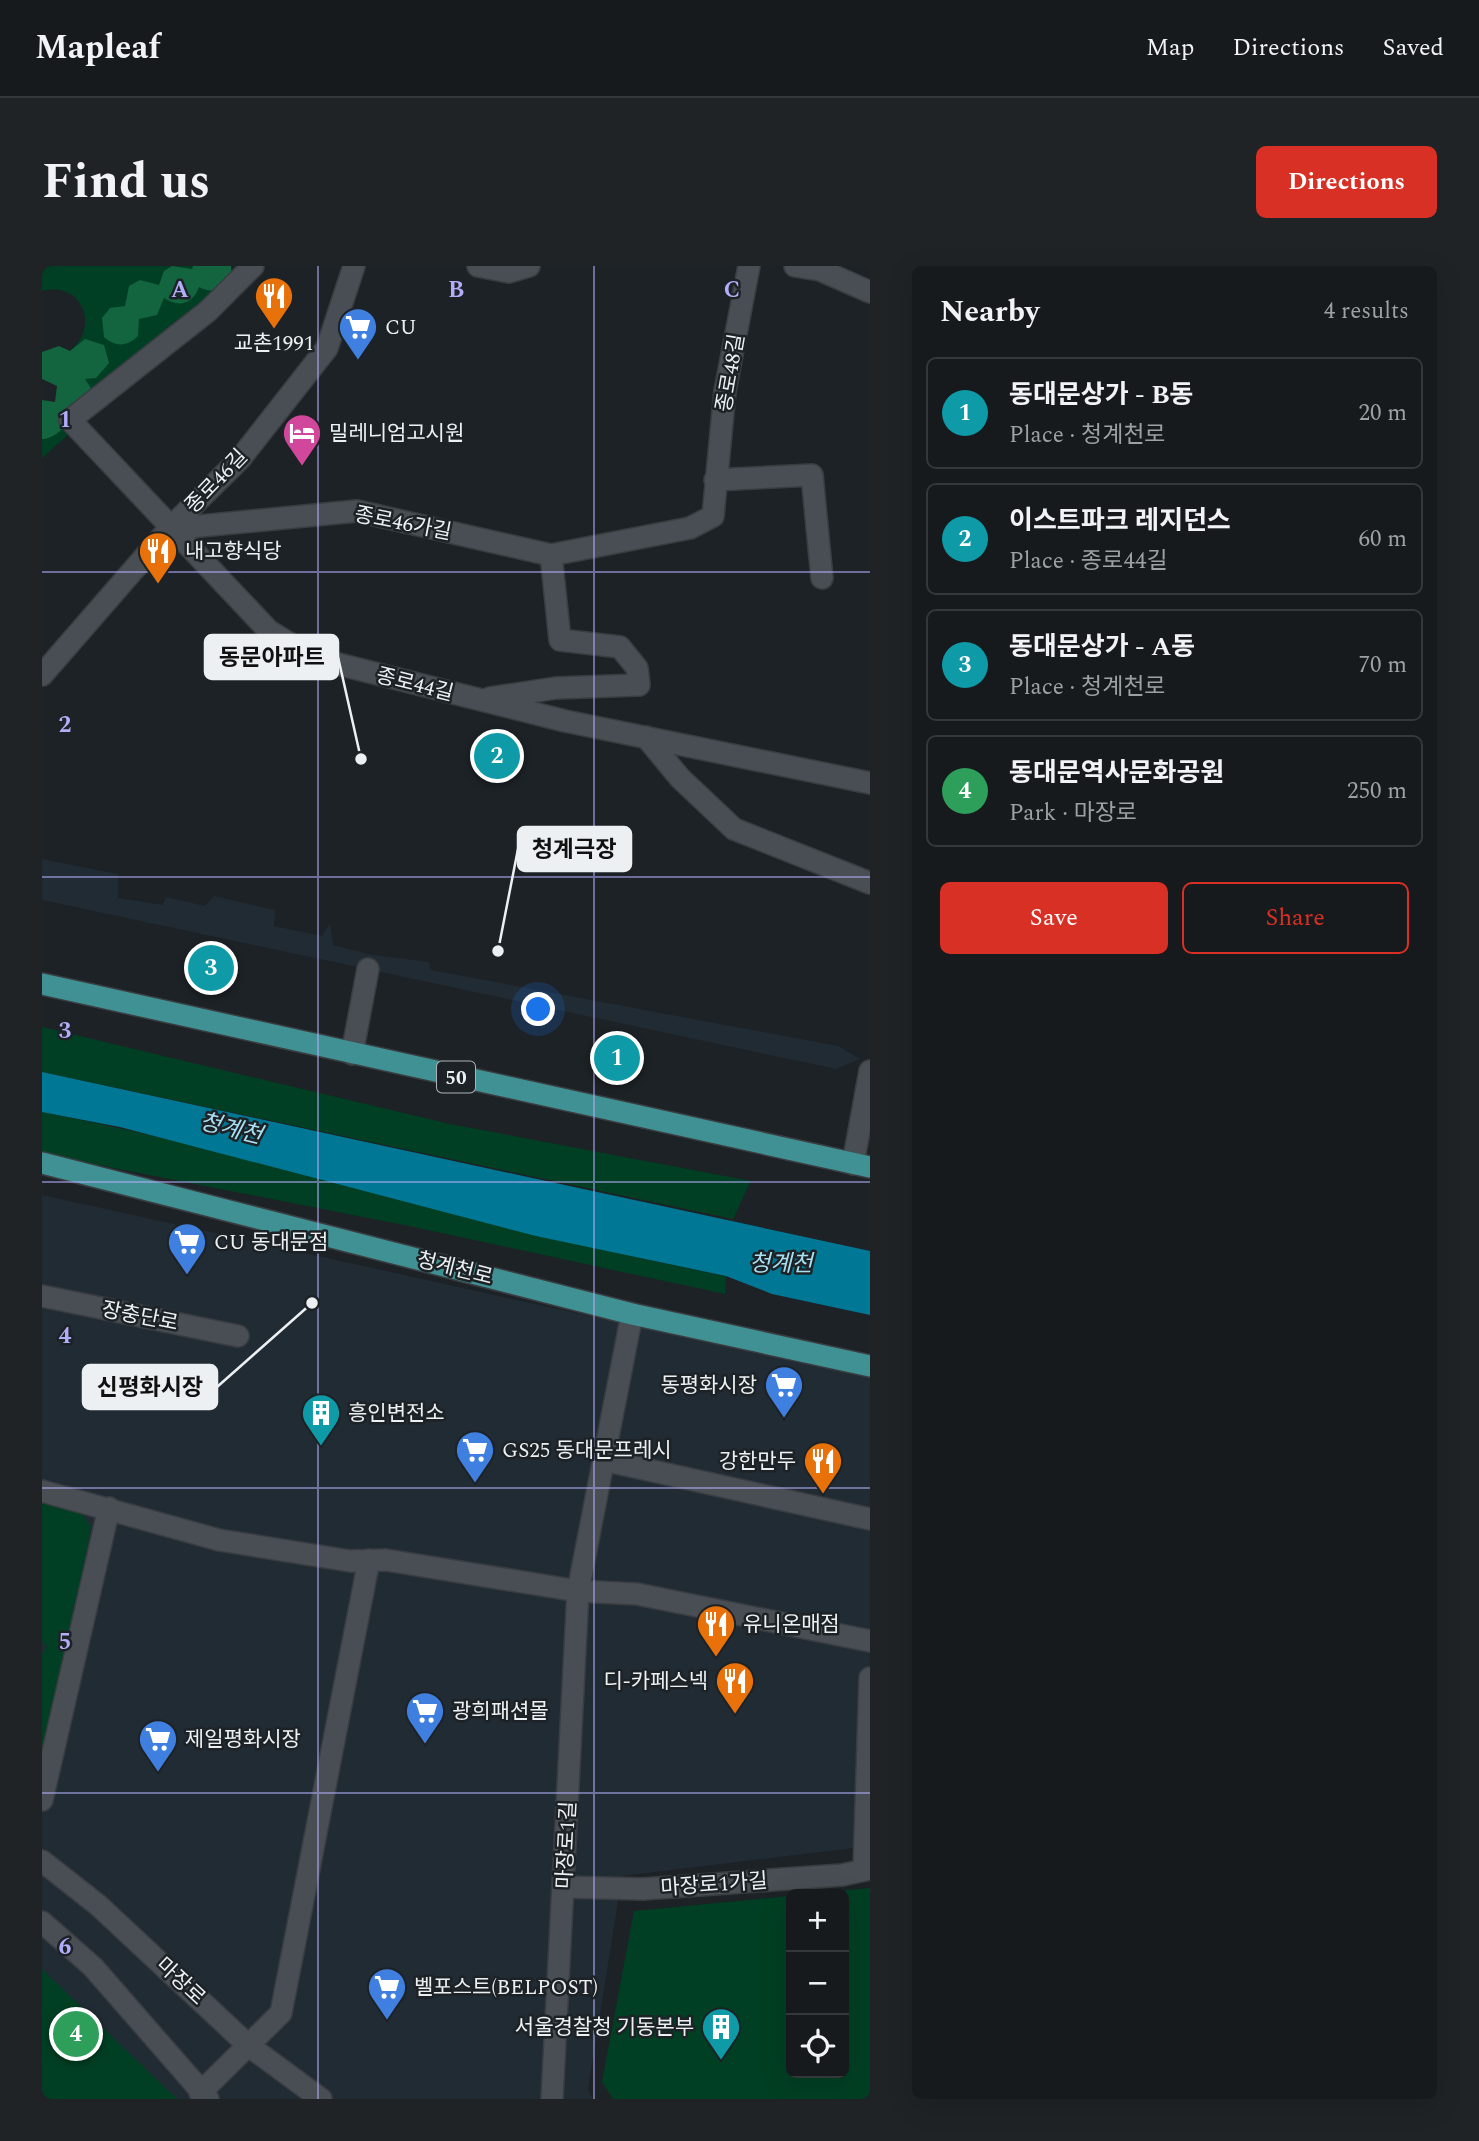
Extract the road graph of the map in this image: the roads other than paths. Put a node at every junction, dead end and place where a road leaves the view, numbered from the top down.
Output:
1 (253, 266) edge
2 (354, 266) edge
3 (478, 266) edge
4 (529, 266) edge
5 (750, 266) edge
6 (795, 266) edge
7 (870, 292) edge
8 (715, 480) junction
9 (713, 516) joint
10 (169, 529) junction
11 (551, 555) junction
12 (822, 578) dead end
13 (42, 675) edge
14 (479, 700) junction
15 (646, 737) junction
16 (870, 783) edge
17 (870, 883) edge
18 (368, 969) dead end
19 (42, 984) edge
20 (352, 1054) junction
21 (870, 1071) edge
22 (42, 1163) edge
23 (861, 1166) edge
24 (42, 1296) edge
25 (632, 1314) junction
26 (238, 1335) dead end
27 (870, 1366) edge
28 (603, 1460) junction
29 (42, 1490) edge
30 (109, 1508) junction
31 (870, 1519) edge
32 (369, 1560) junction
33 (578, 1591) junction
34 (870, 1641) edge
35 (870, 1678) edge
36 (42, 1800) edge
37 (42, 1861) edge
38 (867, 1870) edge
39 (564, 1887) junction
40 (42, 1922) edge
41 (249, 2046) junction
42 (204, 2096) edge
43 (321, 2099) edge
44 (552, 2099) edge

1 - 10 street, 종로44길
2 - 10 street, 종로46길
3 - 4 street
5 - 8 street, 종로48길
6 - 7 street
8 - 9 street, 종로48길
8 - 12 street
9 - 11 street, 종로46가길
10 - 11 street, 종로46가길
10 - 13 street, 종로46길
10 - 14 street, 종로44길
11 - 14 street
14 - 15 street, 종로44길
15 - 16 street, 종로44길
15 - 17 street
18 - 20 street
19 - 20 main road, 50
20 - 23 main road, 50
21 - 23 street
22 - 25 main road, 청계천로
24 - 26 street, 장충단로
25 - 27 main road, 청계천로
25 - 28 street, 마장로1길
28 - 31 street
28 - 33 street, 마장로1길
29 - 30 street
30 - 32 street
30 - 36 street
32 - 33 street
32 - 41 street
33 - 34 street
33 - 39 street, 마장로1길
35 - 38 street, 마장로1가길
37 - 41 street, 마장로
38 - 39 street, 마장로1가길
39 - 44 street, 마장로1길
40 - 42 street
41 - 42 street
41 - 43 street, 마장로

